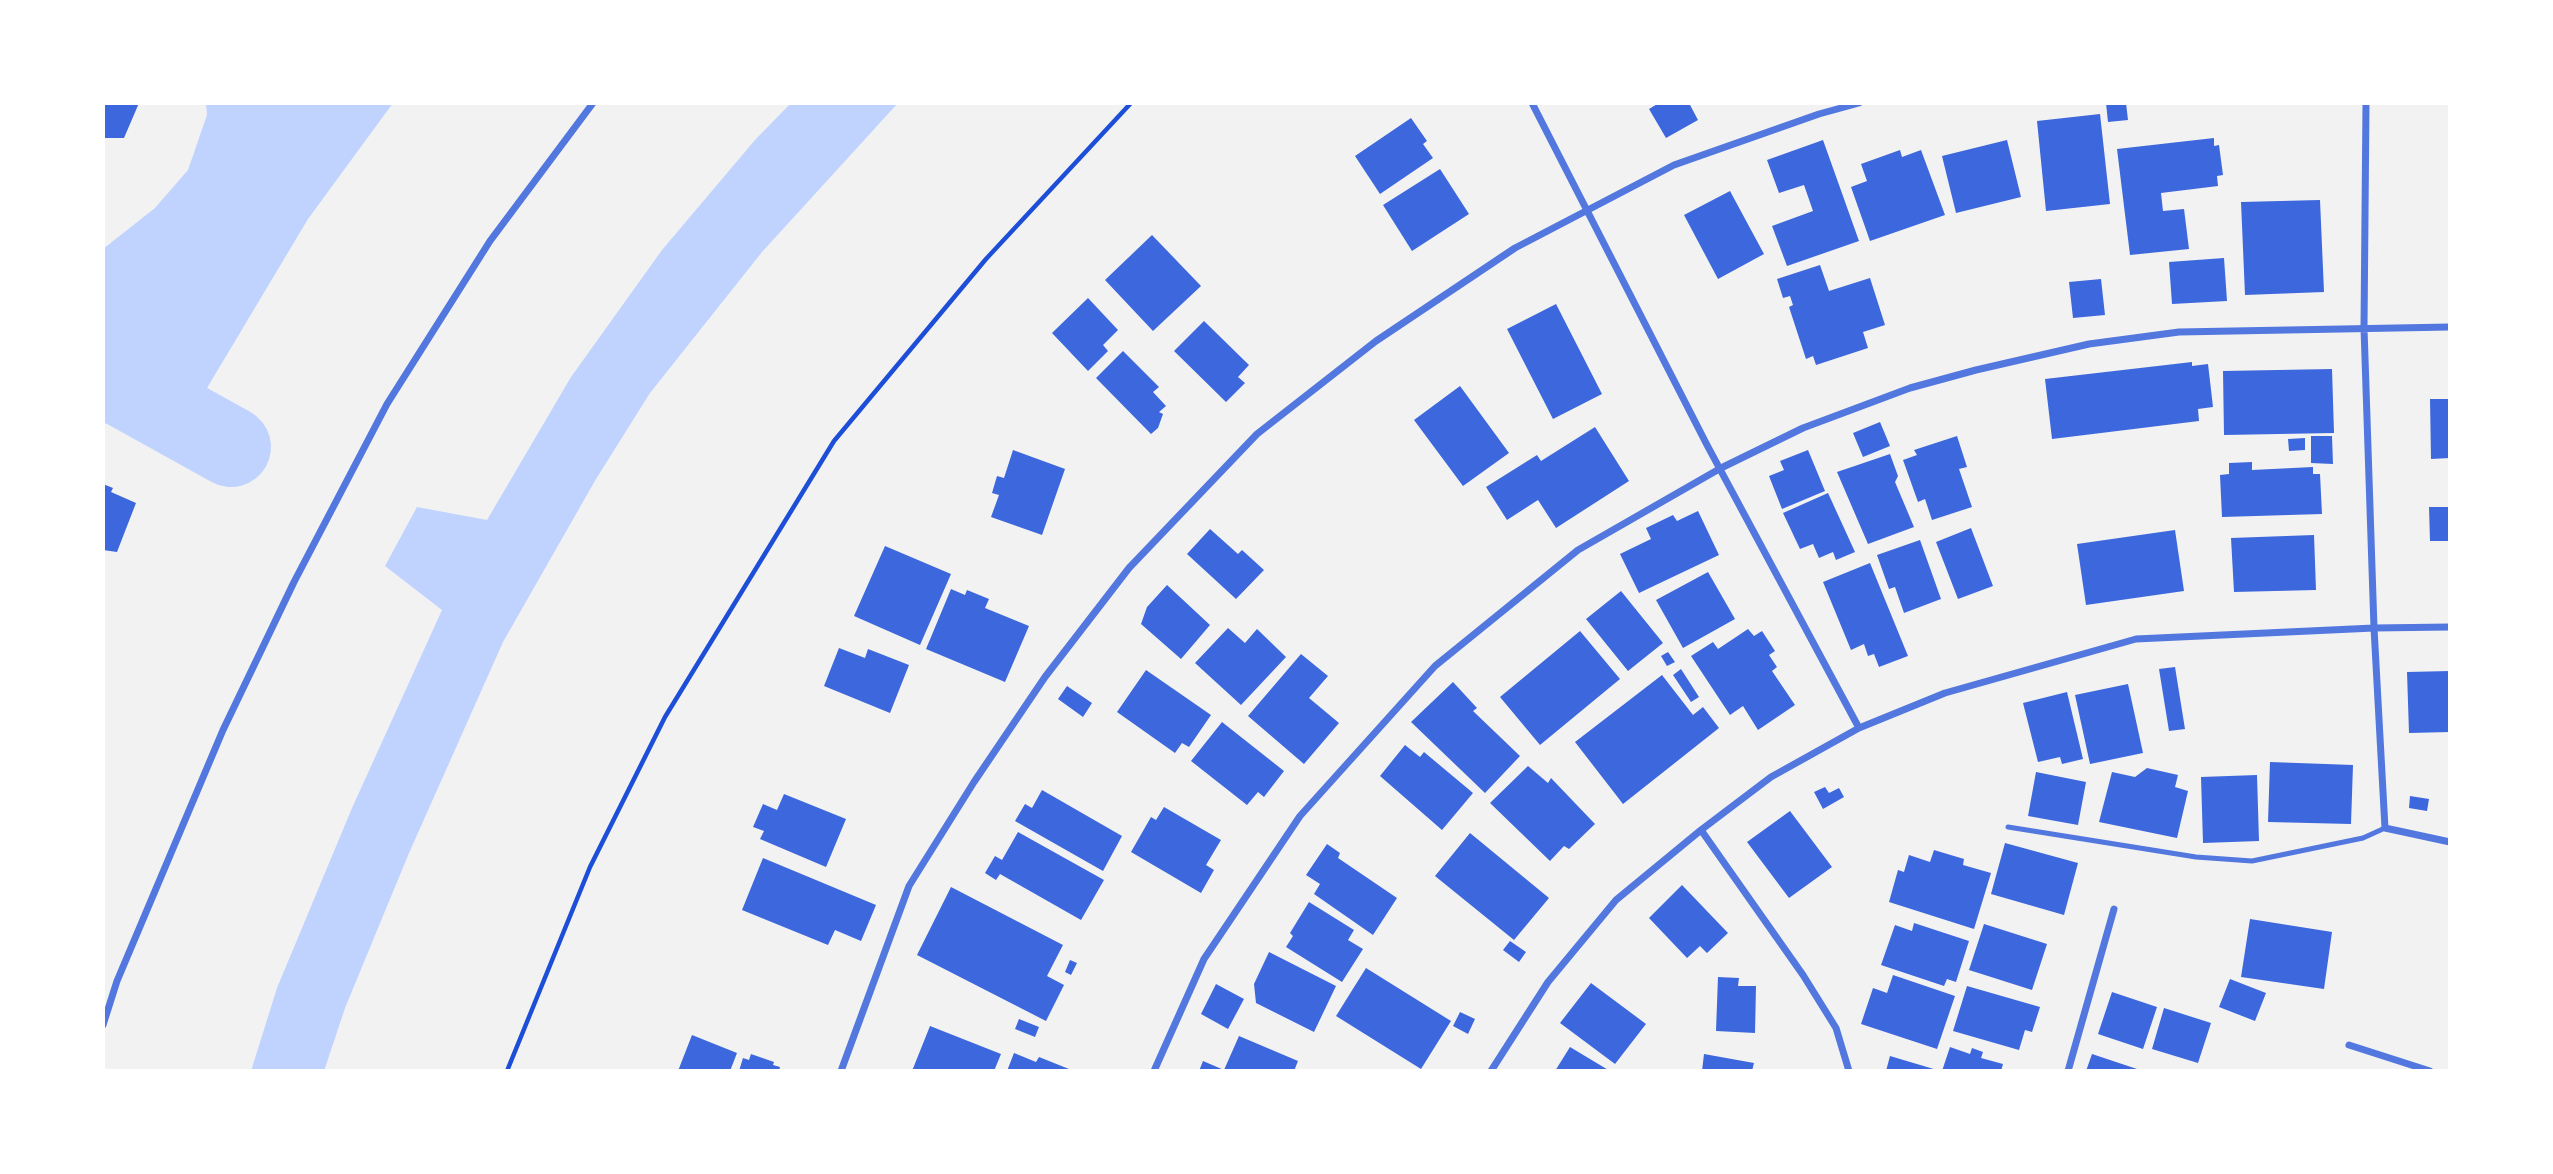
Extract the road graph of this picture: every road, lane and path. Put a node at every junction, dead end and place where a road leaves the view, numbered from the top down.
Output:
1 (593, 103) edge
2 (1131, 103) edge
3 (1532, 103) edge
4 (1859, 103) edge
5 (2366, 103) edge
6 (2450, 327) edge
7 (2364, 328) junction
8 (1721, 468) junction
9 (2450, 627) edge
10 (2374, 628) junction
11 (1858, 728) junction
12 (2008, 827) dead end
13 (2385, 828) junction
14 (1701, 830) junction
15 (2450, 842) edge
16 (2114, 909) dead end
17 (103, 1025) edge
18 (2349, 1045) dead end
19 (507, 1071) edge
20 (841, 1071) edge
21 (1154, 1071) edge
22 (1491, 1071) edge
23 (1849, 1071) edge
24 (2068, 1071) edge
25 (2430, 1071) edge

1 - 17 street
2 - 19 path
3 - 8 street
4 - 20 street
5 - 7 street
6 - 7 street
7 - 8 street
7 - 10 street
8 - 11 street
8 - 21 street
9 - 10 street
10 - 11 street
10 - 13 street
11 - 14 street
12 - 13 lane
13 - 15 street
14 - 22 street
14 - 23 street
16 - 24 street
18 - 25 street

